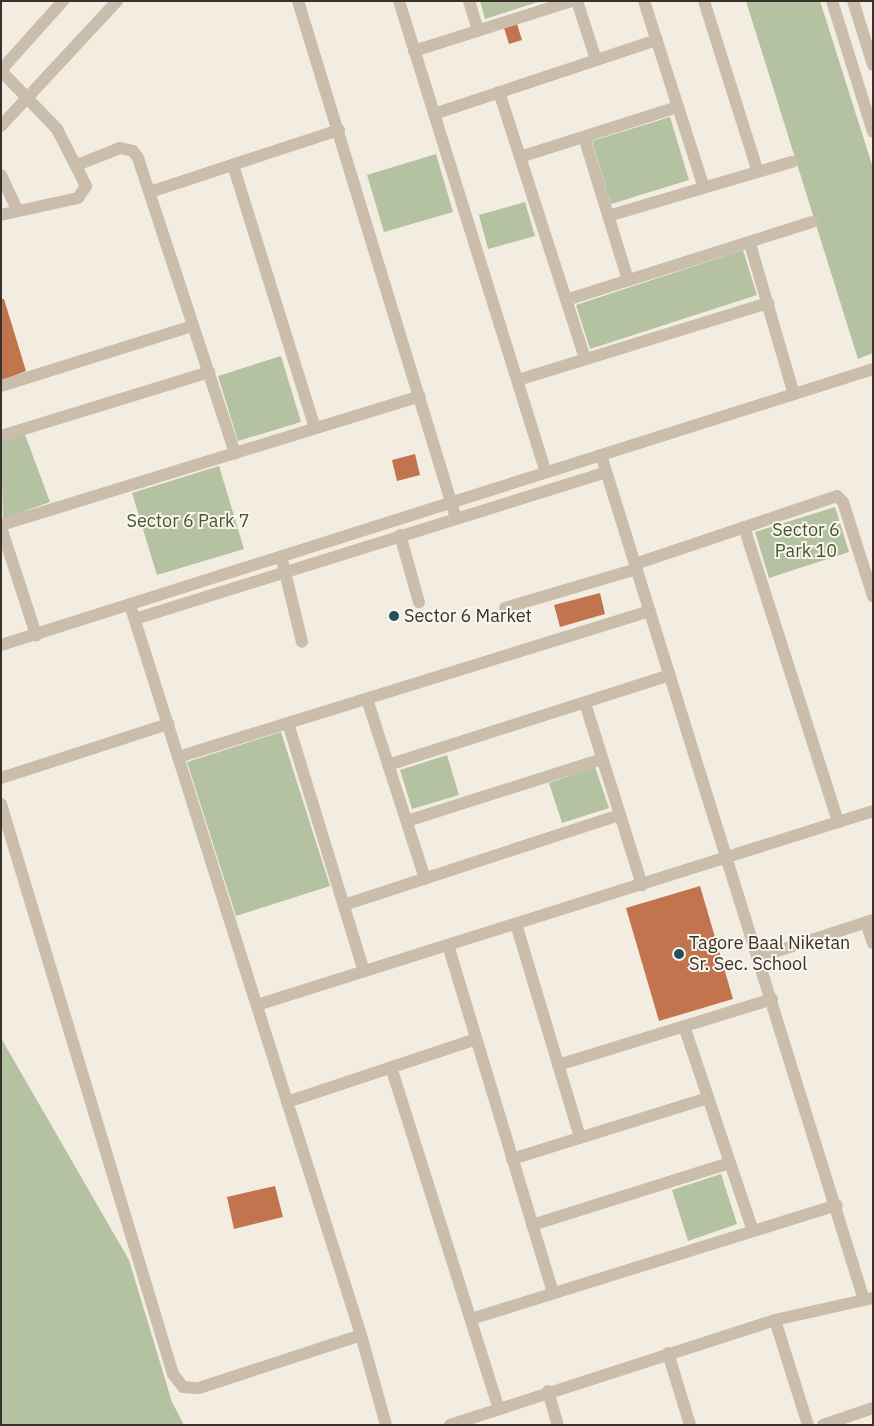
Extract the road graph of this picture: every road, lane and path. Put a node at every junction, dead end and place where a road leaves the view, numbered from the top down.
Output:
1 (63, 1) edge
2 (117, 1) edge
3 (298, 1) edge
4 (398, 1) edge
5 (469, 1) edge
6 (572, 1) edge
7 (576, 1) edge
8 (644, 1) edge
9 (704, 1) edge
10 (832, 1) edge
11 (853, 1) edge
12 (478, 31) junction
13 (657, 40) junction
14 (414, 51) junction
15 (596, 60) junction
16 (873, 65) edge
17 (1, 71) edge
18 (499, 92) junction
19 (29, 96) junction
20 (678, 107) junction
21 (434, 114) junction
22 (1, 126) edge
23 (339, 130) junction
24 (873, 132) edge
25 (584, 137) junction
26 (520, 157) junction
27 (792, 162) dead end
28 (76, 165) junction
29 (233, 165) junction
30 (758, 172) junction
31 (1, 175) edge
32 (704, 188) junction
33 (150, 192) junction
34 (17, 210) junction
35 (1, 215) edge
36 (608, 216) junction
37 (812, 222) dead end
38 (750, 244) junction
39 (628, 280) junction
40 (566, 300) junction
41 (768, 303) junction
42 (192, 326) junction
43 (585, 359) junction
44 (873, 369) edge
45 (209, 372) junction
46 (518, 380) junction
47 (1, 386) edge
48 (794, 394) junction
49 (420, 396) junction
50 (315, 428) junction
51 (1, 436) edge
52 (235, 453) junction
53 (601, 455) junction
54 (546, 472) junction
55 (606, 472) junction
56 (451, 501) junction
57 (456, 518) junction
58 (1, 526) edge
59 (744, 527) junction
60 (400, 535) junction
61 (281, 557) junction
62 (636, 567) junction
63 (285, 572) junction
64 (873, 596) edge
65 (419, 602) dead end
66 (130, 605) junction
67 (505, 608) dead end
68 (650, 611) junction
69 (135, 619) junction
70 (36, 635) junction
71 (302, 642) dead end
72 (1, 646) edge
73 (670, 675) junction
74 (367, 698) junction
75 (585, 703) junction
76 (288, 723) junction
77 (168, 724) junction
78 (178, 757) junction
79 (602, 759) junction
80 (388, 765) junction
81 (1, 778) edge
82 (1, 804) edge
83 (873, 811) edge
84 (620, 815) junction
85 (407, 821) junction
86 (838, 822) junction
87 (726, 858) junction
88 (425, 879) junction
89 (642, 885) junction
90 (344, 905) junction
91 (869, 921) edge
92 (516, 924) junction
93 (873, 943) edge
94 (448, 945) junction
95 (759, 957) junction
96 (364, 971) junction
97 (772, 999) junction
98 (257, 1005) junction
99 (684, 1026) junction
100 (476, 1039) junction
101 (558, 1066) junction
102 (391, 1067) junction
103 (708, 1098) junction
104 (287, 1102) junction
105 (580, 1138) junction
106 (512, 1159) junction
107 (730, 1164) junction
108 (837, 1204) junction
109 (532, 1225) junction
110 (753, 1231) junction
111 (553, 1293) junction
112 (869, 1299) edge
113 (471, 1319) junction
114 (775, 1320) junction
115 (361, 1335) junction
116 (668, 1353) junction
117 (548, 1391) junction
118 (498, 1407) junction
119 (873, 1408) edge
120 (386, 1425) edge
121 (450, 1425) edge
122 (558, 1425) edge
123 (690, 1425) edge
124 (808, 1425) edge
125 (823, 1425) edge

1 - 17 street
2 - 19 street
3 - 23 street
4 - 14 street
5 - 12 street
6 - 12 street
7 - 15 street
8 - 13 street
9 - 30 street
10 - 24 street
11 - 16 street
12 - 14 street
13 - 15 street
13 - 20 street
14 - 21 street
15 - 18 street
17 - 19 street
18 - 21 street
18 - 26 street
19 - 22 street
19 - 28 street
20 - 25 street
20 - 32 street
21 - 46 street
23 - 29 street
23 - 49 street
25 - 26 street
25 - 36 street
26 - 40 street
27 - 30 street
28 - 33 street
28 - 34 street
29 - 33 street
29 - 50 street
30 - 32 street
31 - 34 street
32 - 36 street
33 - 42 street
34 - 35 street
36 - 39 street
37 - 38 street
38 - 39 street
38 - 41 street
39 - 40 street
40 - 43 street
41 - 43 street
41 - 48 street
42 - 45 street
42 - 47 street
43 - 46 street
44 - 48 street
45 - 51 street
45 - 52 street
46 - 54 street
48 - 53 street
49 - 50 street
49 - 56 street
50 - 52 street
52 - 58 street
53 - 54 street
53 - 55 street
54 - 56 street
55 - 57 street
55 - 62 street
56 - 57 street
56 - 61 street
57 - 60 street
58 - 70 street
59 - 62 street
59 - 64 street
59 - 86 street
60 - 63 street
60 - 65 street
61 - 63 street
61 - 66 street
62 - 67 street
62 - 68 street
63 - 69 street
63 - 71 street
66 - 69 street
66 - 70 street
68 - 73 street
68 - 74 street
69 - 77 street
70 - 72 street
73 - 75 street
73 - 87 street
74 - 76 street
74 - 80 street
75 - 79 street
75 - 80 street
76 - 78 street
76 - 90 street
77 - 78 street
77 - 81 street
78 - 98 street
79 - 84 street
79 - 85 street
80 - 85 street
82 - 115 street
83 - 86 street
84 - 88 street
84 - 89 street
85 - 88 street
86 - 87 street
87 - 89 street
87 - 95 street
88 - 90 street
89 - 92 street
90 - 96 street
91 - 93 street
91 - 95 street
92 - 94 street
92 - 101 street
94 - 96 street
94 - 100 street
95 - 97 street
96 - 98 street
97 - 99 street
97 - 108 street
98 - 104 street
99 - 101 street
99 - 103 street
100 - 102 street
100 - 106 street
101 - 105 street
102 - 104 street
102 - 113 street
103 - 105 street
103 - 107 street
104 - 115 street
105 - 106 street
106 - 109 street
107 - 109 street
107 - 110 street
108 - 110 street
108 - 112 street
109 - 111 street
110 - 111 street
111 - 113 street
112 - 114 street
113 - 118 street
114 - 116 street
114 - 124 street
115 - 120 street
116 - 117 street
116 - 123 street
117 - 118 street
117 - 122 street
118 - 121 street
119 - 125 street

